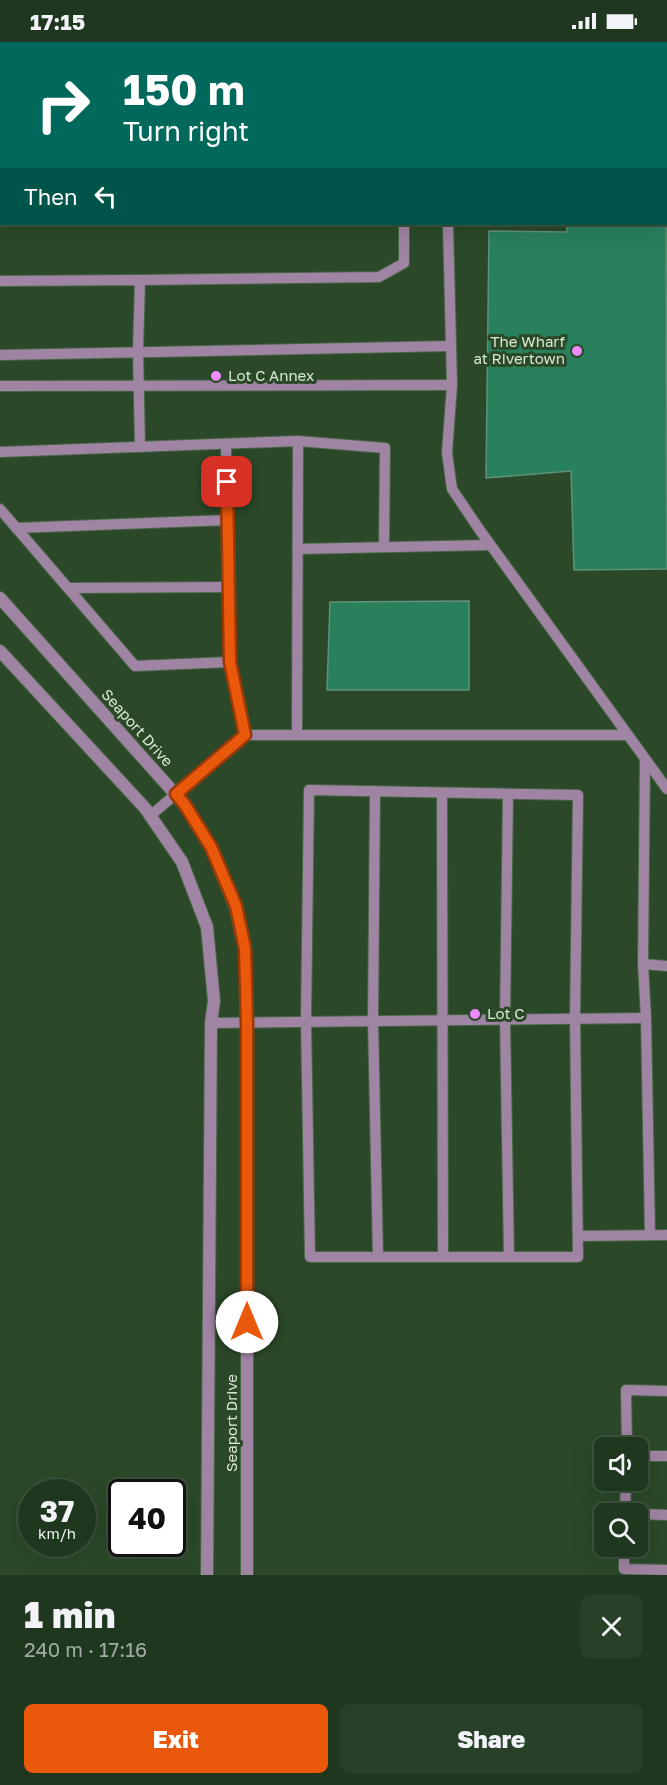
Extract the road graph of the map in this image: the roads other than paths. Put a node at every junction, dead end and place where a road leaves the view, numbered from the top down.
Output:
1 (404, 225) edge
2 (448, 225) edge
3 (140, 280) junction
4 (0, 281) edge
5 (450, 346) junction
6 (138, 351) junction
7 (0, 355) edge
8 (452, 385) junction
9 (0, 386) edge
10 (140, 386) junction
11 (298, 441) junction
12 (226, 444) junction
13 (140, 447) junction
14 (0, 452) edge
15 (0, 509) edge
16 (228, 520) junction
17 (16, 528) junction
18 (490, 545) junction
19 (384, 547) junction
20 (298, 549) junction
21 (229, 587) junction
22 (68, 588) junction
23 (0, 598) edge
24 (0, 651) edge
25 (230, 662) junction
26 (245, 735) junction
27 (297, 735) junction
28 (628, 735) junction
29 (645, 759) junction
30 (667, 789) edge
31 (375, 791) junction
32 (442, 793) junction
33 (176, 794) junction
34 (508, 794) junction
35 (150, 816) junction
36 (642, 964) junction
37 (667, 966) edge
38 (505, 1018) junction
39 (575, 1018) junction
40 (646, 1018) junction
41 (373, 1020) junction
42 (442, 1020) junction
43 (306, 1021) junction
44 (247, 1022) junction
45 (211, 1023) junction
46 (650, 1235) junction
47 (667, 1235) edge
48 (578, 1236) junction
49 (378, 1257) junction
50 (443, 1257) junction
51 (509, 1257) junction
52 (667, 1391) edge
53 (627, 1437) edge
54 (648, 1456) edge
55 (667, 1456) edge
56 (648, 1514) edge
57 (667, 1515) edge
58 (624, 1557) edge
59 (667, 1570) edge
60 (207, 1575) edge
61 (247, 1575) edge

1 - 3 lane
2 - 5 lane
3 - 4 lane
3 - 6 lane
5 - 6 lane
5 - 8 lane
6 - 7 lane
6 - 10 lane
8 - 10 lane
8 - 18 lane
9 - 10 lane
10 - 13 lane
11 - 12 lane
11 - 19 lane
11 - 20 lane
12 - 13 lane
12 - 16 lane
13 - 14 lane
15 - 17 lane
16 - 17 lane
16 - 21 lane
17 - 22 lane
18 - 19 lane
18 - 28 lane
19 - 20 lane
20 - 27 lane
21 - 22 lane
21 - 25 lane
22 - 25 lane
23 - 33 street, Seaport Drive
24 - 35 street, Seaport Drive
25 - 26 lane
26 - 27 lane
26 - 33 lane
27 - 28 lane
28 - 29 lane
29 - 30 lane
29 - 36 lane
31 - 32 lane
31 - 41 lane
31 - 43 lane
32 - 34 lane
32 - 42 lane
33 - 35 lane
33 - 44 street, Seaport Drive
34 - 38 lane
34 - 39 lane
35 - 45 street, Seaport Drive
36 - 37 lane
36 - 40 lane
38 - 39 lane
38 - 42 lane
38 - 51 lane
39 - 40 lane
39 - 48 lane
40 - 46 lane
41 - 42 lane
41 - 43 lane
41 - 49 lane
42 - 50 lane
43 - 44 lane
43 - 49 lane
44 - 45 lane
44 - 61 street, Seaport Drive
45 - 60 street, Seaport Drive
46 - 47 lane
46 - 48 lane
48 - 51 lane
49 - 50 lane
50 - 51 lane
52 - 53 lane
54 - 55 lane
56 - 57 lane
58 - 59 lane

